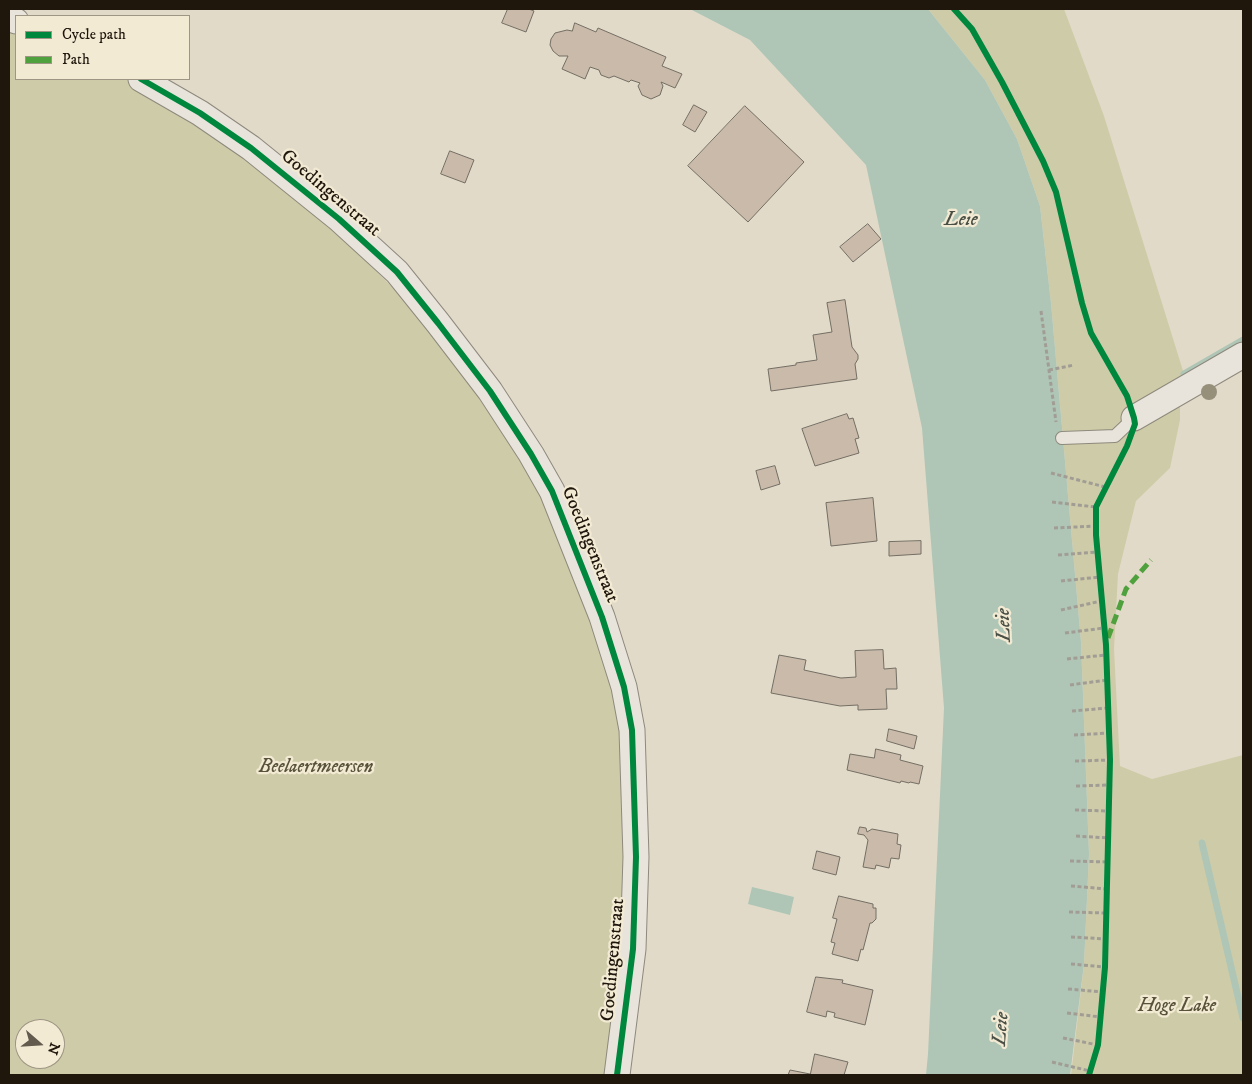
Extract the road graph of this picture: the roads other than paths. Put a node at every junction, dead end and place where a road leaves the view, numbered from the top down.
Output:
1 (143, 80) edge
2 (1243, 355) edge
3 (1134, 418) joint
4 (1062, 438) dead end
5 (617, 1075) edge

1 - 5 street, Goedingenstraat
2 - 3 street
3 - 4 lane

